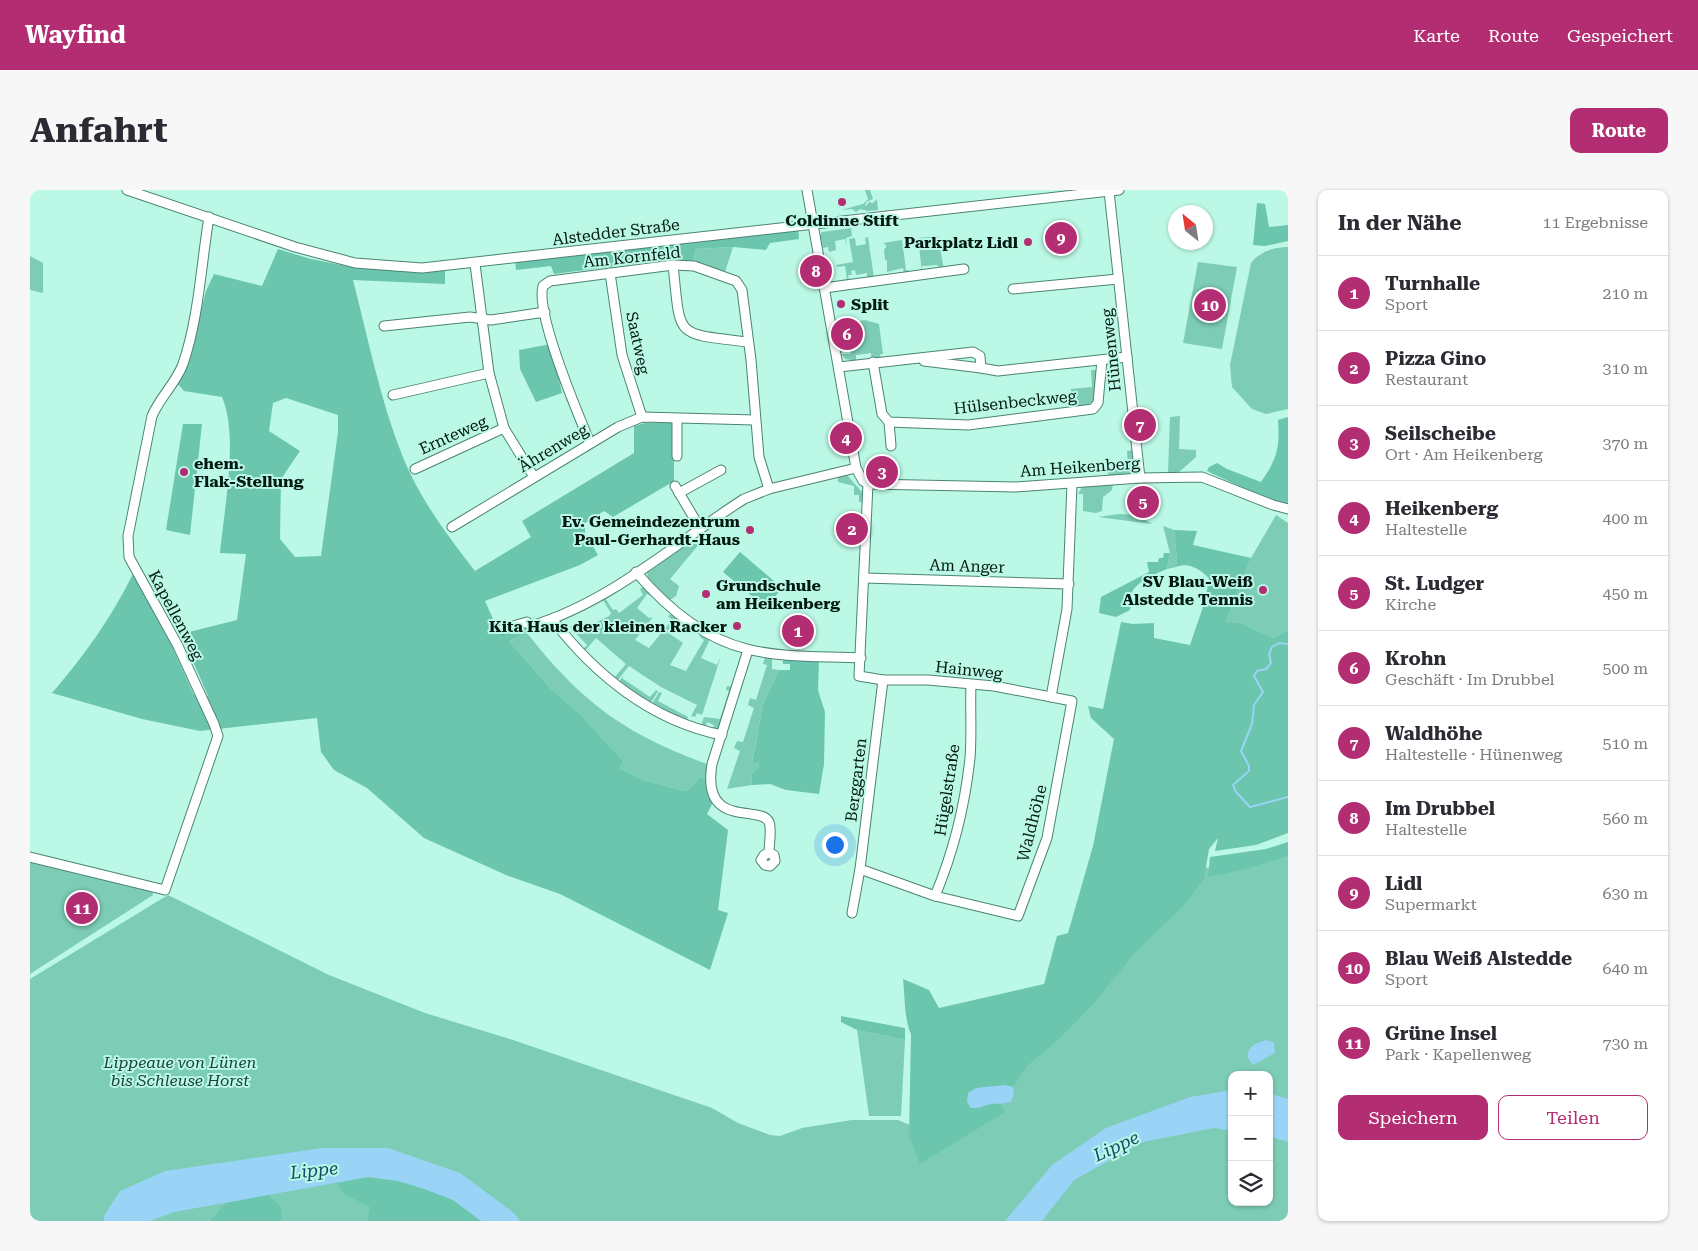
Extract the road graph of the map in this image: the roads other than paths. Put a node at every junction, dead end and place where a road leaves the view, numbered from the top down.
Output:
1 (127, 190) edge
2 (807, 190) edge
3 (1119, 190) edge
4 (1109, 191) edge
5 (209, 217) junction
6 (813, 225) junction
7 (475, 264) junction
8 (673, 265) junction
9 (964, 269) dead end
10 (610, 273) junction
11 (1118, 279) junction
12 (824, 288) junction
13 (1013, 288) dead end
14 (544, 312) junction
15 (481, 318) junction
16 (384, 326) dead end
17 (748, 342) junction
18 (1127, 357) junction
19 (909, 359) junction
20 (1102, 360) junction
21 (873, 362) junction
22 (839, 367) junction
23 (981, 368) junction
24 (488, 373) junction
25 (394, 395) dead end
26 (642, 417) junction
27 (678, 419) junction
28 (755, 420) junction
29 (889, 422) junction
30 (504, 428) junction
31 (590, 443) junction
32 (891, 446) dead end
33 (677, 456) dead end
34 (856, 468) junction
35 (415, 469) dead end
36 (721, 470) dead end
37 (534, 476) junction
38 (1140, 478) junction
39 (868, 484) junction
40 (1072, 484) junction
41 (769, 489) junction
42 (1288, 508) edge
43 (452, 527) dead end
44 (700, 528) junction
45 (636, 572) junction
46 (864, 578) junction
47 (1069, 584) junction
48 (552, 620) junction
49 (503, 629) dead end
50 (748, 650) junction
51 (861, 658) junction
52 (883, 680) junction
53 (970, 685) junction
54 (1051, 697) junction
55 (722, 735) junction
56 (768, 852) dead end
57 (30, 857) edge
58 (860, 869) junction
59 (935, 896) junction
60 (852, 913) dead end

1 - 5 street, Alstedder Straße
2 - 6 street
3 - 4 street, Alstedder Straße
4 - 6 street, Alstedder Straße
4 - 11 street, Hünenweg
5 - 7 street, Alstedder Straße
5 - 57 street, Kapellenweg
6 - 7 street, Alstedder Straße
6 - 12 street
7 - 15 street, Ernteweg
8 - 10 street, Am Kornfeld
8 - 17 street, Am Kornfeld
8 - 17 street
9 - 12 street
10 - 14 street, Am Kornfeld
10 - 26 street, Saatweg
11 - 13 street
11 - 18 street, Hünenweg
12 - 22 street
14 - 15 street
14 - 31 street, Am Kornfeld
15 - 16 street
15 - 24 street, Ernteweg
17 - 28 street, Am Kornfeld
18 - 20 street
18 - 38 street, Hünenweg
19 - 21 street
19 - 23 street
19 - 23 street
20 - 23 street
20 - 29 street, Hülsenbeckweg
21 - 22 street
21 - 29 street
22 - 34 street
24 - 25 street
24 - 30 street, Ernteweg
26 - 27 street, Ährenweg
26 - 31 street, Ährenweg
27 - 28 street, Ährenweg
27 - 33 street
28 - 41 street, Am Kornfeld
29 - 32 street
30 - 35 street, Ernteweg
30 - 37 street, Ernteweg
31 - 37 street, Ährenweg
34 - 39 street
34 - 41 street
36 - 44 street
37 - 43 street, Ährenweg
38 - 40 street, Am Heikenberg
38 - 42 street, Am Heikenberg
39 - 40 street, Am Heikenberg
39 - 46 street
40 - 47 street
41 - 44 street
44 - 45 street
45 - 48 street
45 - 50 street
46 - 47 street, Am Anger
46 - 51 street
47 - 54 street
48 - 49 street
48 - 55 street
50 - 51 street
50 - 55 street
51 - 52 street, Hainweg
52 - 53 street, Hainweg
52 - 58 street, Berggarten
53 - 54 street, Hainweg
53 - 59 street, Hügelstraße
54 - 59 street, Waldhöhe
55 - 56 street
58 - 59 street
58 - 60 street, Berggarten

